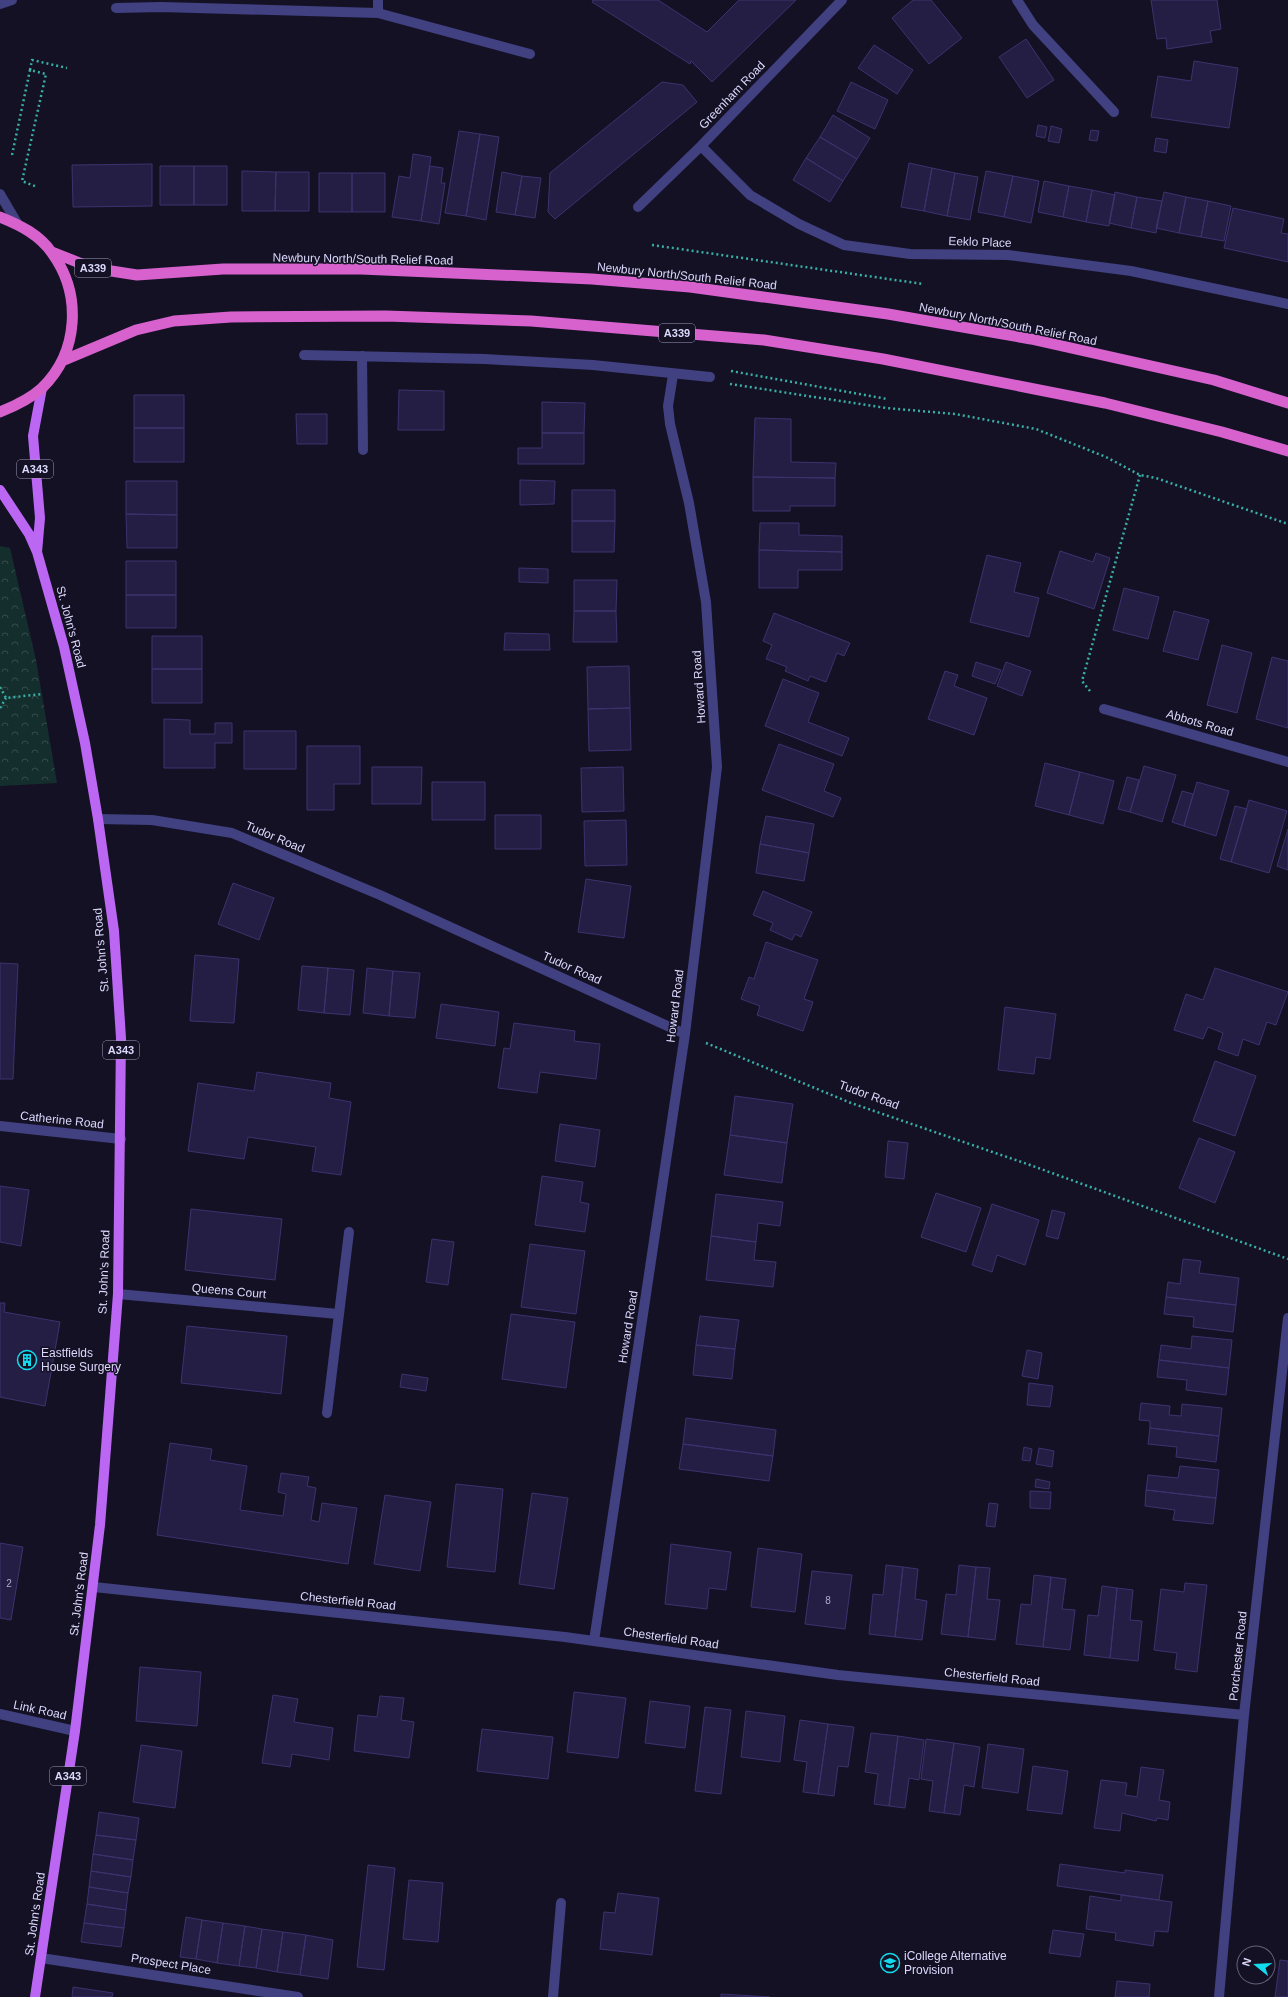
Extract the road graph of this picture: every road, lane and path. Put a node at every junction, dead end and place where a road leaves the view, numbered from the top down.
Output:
1 (12, 0) edge
2 (378, 0) edge
3 (842, 0) edge
4 (1017, 0) edge
5 (0, 4) edge
6 (116, 8) dead end
7 (378, 13) junction
8 (530, 54) dead end
9 (67, 68) dead end
10 (30, 70) junction
11 (1114, 112) dead end
12 (701, 146) junction
13 (12, 155) dead end
14 (37, 187) dead end
15 (0, 194) edge
16 (638, 208) dead end
17 (0, 217) edge
18 (17, 224) junction
19 (652, 245) dead end
20 (52, 252) junction
21 (923, 284) dead end
22 (1288, 304) edge
23 (304, 355) dead end
24 (362, 356) junction
25 (62, 361) junction
26 (725, 370) dead end
27 (673, 375) junction
28 (710, 377) dead end
29 (724, 384) dead end
30 (42, 388) junction
31 (887, 399) dead end
32 (1288, 403) edge
33 (0, 412) edge
34 (363, 450) dead end
35 (1288, 451) edge
36 (1140, 475) junction
37 (0, 490) edge
38 (1288, 524) edge
39 (37, 552) junction
40 (0, 688) edge
41 (42, 694) dead end
42 (6, 698) junction
43 (0, 708) edge
44 (1104, 709) joint
45 (1288, 762) edge
46 (98, 819) junction
47 (685, 1034) junction
48 (0, 1126) edge
49 (121, 1139) junction
50 (349, 1232) dead end
51 (1288, 1259) edge
52 (118, 1294) junction
53 (338, 1314) junction
54 (1288, 1318) edge
55 (327, 1413) dead end
56 (94, 1587) junction
57 (594, 1641) junction
58 (0, 1714) edge
59 (1244, 1715) junction
60 (75, 1731) junction
61 (561, 1903) dead end
62 (41, 1958) junction
63 (35, 1997) edge
64 (298, 1997) edge
65 (553, 1997) edge
66 (1219, 1997) edge

1 - 5 street
2 - 7 street
3 - 12 street, Greenham Road
4 - 11 street
6 - 7 street
7 - 8 street
9 - 10 path
10 - 13 path
10 - 14 path
12 - 16 street, Greenham Road
12 - 22 street, Eeklo Place
15 - 18 street
17 - 18 highway
18 - 20 highway
19 - 21 path
20 - 25 highway
20 - 32 highway, Newbury North/South Relief Road / A339
23 - 24 street
24 - 27 street
24 - 34 street
25 - 30 highway
25 - 35 highway, A339
26 - 31 path
27 - 28 street
27 - 47 street, Howard Road
29 - 36 path
30 - 33 highway
30 - 39 main road, St. John's Road / A343
36 - 38 path
36 - 44 path
37 - 39 main road, St. John's Road / A343
39 - 46 main road, St. John's Road / A343
40 - 42 path
41 - 42 path
42 - 43 path
44 - 45 street, Abbots Road
46 - 47 street, Tudor Road
46 - 49 main road, St. John's Road / A343
47 - 51 path, Tudor Road
47 - 57 street, Howard Road
48 - 49 street, Catherine Road
49 - 52 main road, St. John's Road / A343
50 - 53 street
52 - 53 street, Queens Court
52 - 56 main road, St. John's Road / A343
53 - 55 street
54 - 59 street, Porchester Road
56 - 57 street, Chesterfield Road
56 - 60 main road, St. John's Road / A343
57 - 59 street, Chesterfield Road
58 - 60 street, Link Road
59 - 66 street, Porchester Road
60 - 62 main road, St. John's Road / A343
61 - 65 street
62 - 63 main road, St. John's Road / A343
62 - 64 street, Prospect Place

